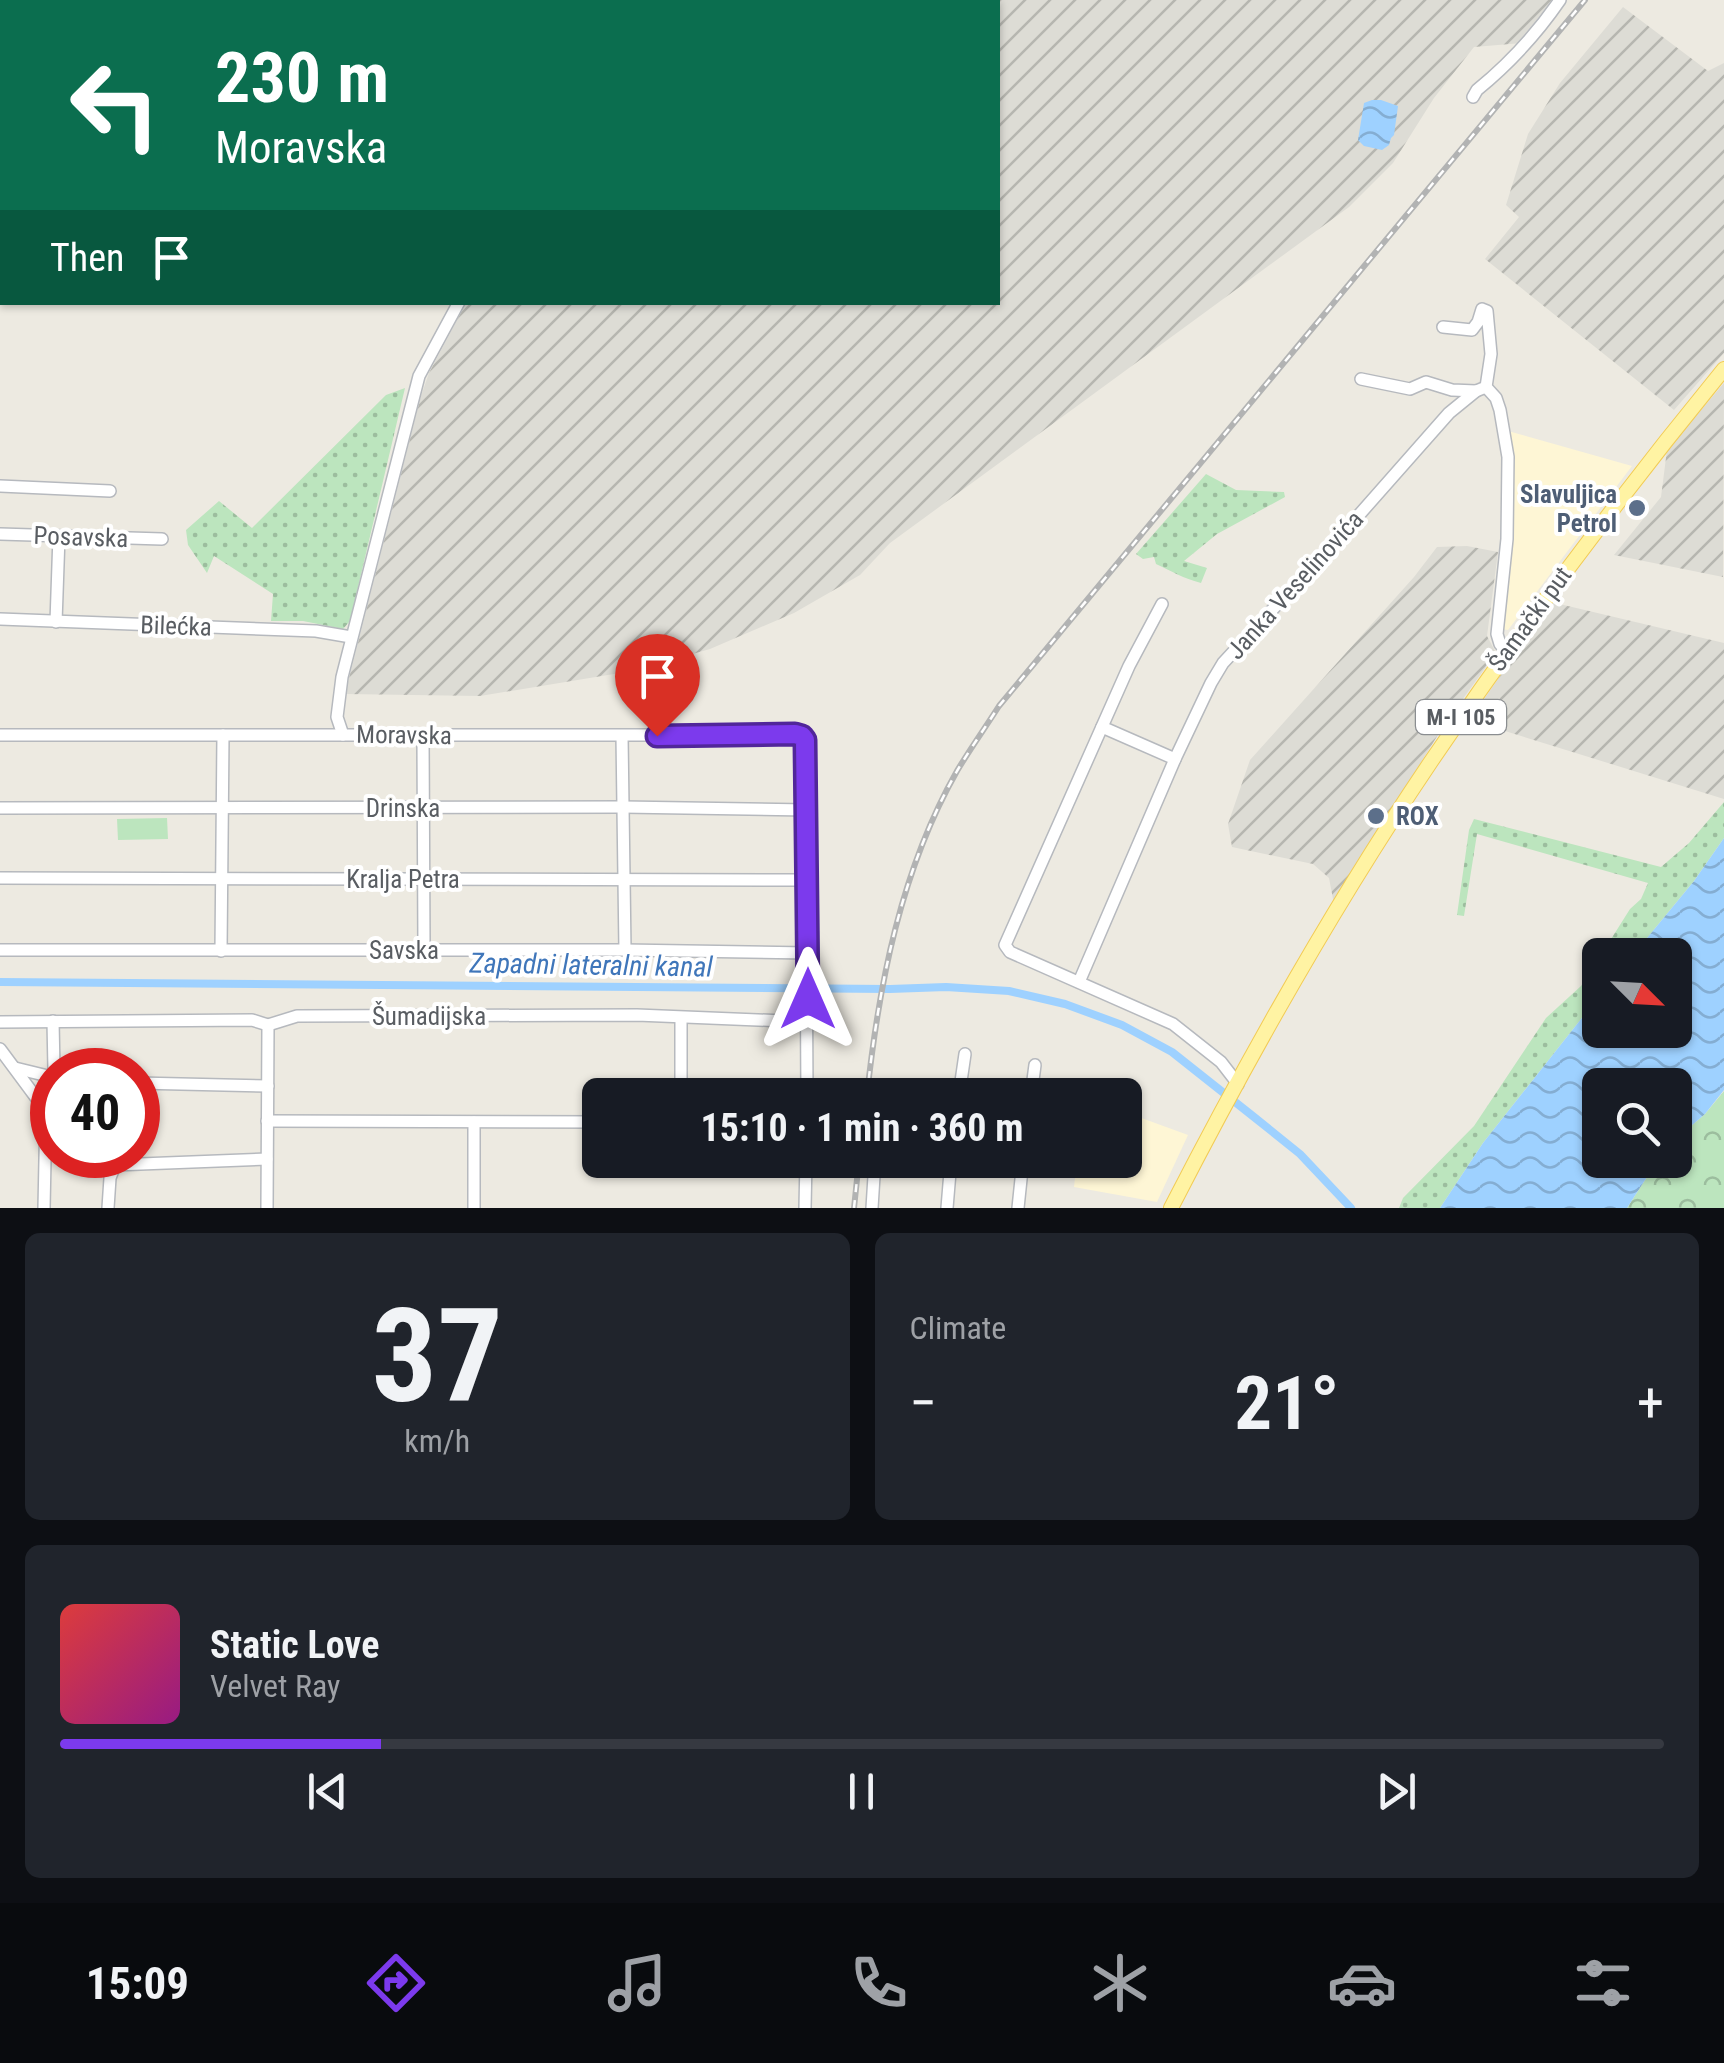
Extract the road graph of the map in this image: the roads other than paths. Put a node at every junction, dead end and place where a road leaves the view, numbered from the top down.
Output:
1 (1560, 0) edge
2 (1472, 97) dead end
3 (457, 305) edge
4 (1442, 327) dead end
5 (1724, 368) edge
6 (1361, 379) dead end
7 (1481, 389) junction
8 (0, 486) edge
9 (110, 490) dead end
10 (0, 534) edge
11 (59, 536) junction
12 (162, 539) dead end
13 (1162, 604) dead end
14 (0, 619) edge
15 (56, 622) junction
16 (352, 637) junction
17 (1506, 651) junction
18 (1102, 728) junction
19 (0, 735) edge
20 (223, 735) junction
21 (343, 735) junction
22 (423, 736) junction
23 (622, 736) junction
24 (1175, 759) junction
25 (222, 807) junction
26 (623, 807) junction
27 (0, 808) edge
28 (423, 808) junction
29 (807, 810) junction
30 (0, 878) edge
31 (624, 878) junction
32 (222, 879) junction
33 (424, 880) junction
34 (807, 880) junction
35 (0, 950) edge
36 (424, 950) junction
37 (625, 950) junction
38 (221, 951) junction
39 (808, 953) junction
40 (1078, 982) junction
41 (681, 1018) junction
42 (53, 1021) junction
43 (0, 1022) edge
44 (808, 1022) junction
45 (268, 1025) junction
46 (0, 1048) edge
47 (53, 1048) edge
48 (965, 1054) dead end
49 (1035, 1065) dead end
50 (15, 1068) junction
51 (30, 1070) edge
52 (681, 1078) edge
53 (807, 1078) edge
54 (961, 1078) edge
55 (1033, 1078) edge
56 (160, 1084) edge
57 (268, 1086) junction
58 (1236, 1087) junction
59 (30, 1089) edge
60 (268, 1120) junction
61 (474, 1122) junction
62 (582, 1122) edge
63 (267, 1160) junction
64 (45, 1178) edge
65 (806, 1178) edge
66 (874, 1178) edge
67 (950, 1178) edge
68 (1021, 1178) edge
69 (44, 1208) edge
70 (108, 1208) edge
71 (267, 1208) edge
72 (474, 1208) edge
73 (805, 1208) edge
74 (872, 1208) edge
75 (947, 1208) edge
76 (1018, 1208) edge
77 (1171, 1208) edge

1 - 2 street
3 - 16 street
4 - 7 street
5 - 17 main road, Šamački put / M-I 105
6 - 7 street
7 - 17 street
7 - 24 street, Janka Veselinovića
8 - 9 street
10 - 11 street, Posavska
11 - 12 street, Posavska
11 - 15 street
13 - 18 street
14 - 15 street, Bilećka
15 - 16 street, Bilećka
16 - 21 street
17 - 58 main road, Šamački put / M-I 105
18 - 24 street
18 - 40 street
19 - 20 street, Moravska
20 - 21 street, Moravska
20 - 25 street
21 - 22 street, Moravska
22 - 23 street, Moravska
22 - 28 street
23 - 26 street
23 - 29 street, Moravska
24 - 40 street, Janka Veselinovića
25 - 27 street, Drinska
25 - 28 street, Drinska
25 - 32 street
26 - 28 street, Drinska
26 - 29 street, Drinska
26 - 31 street
28 - 33 street
29 - 34 street
30 - 32 street, Kralja Petra
31 - 33 street, Kralja Petra
31 - 34 street, Kralja Petra
31 - 37 street
32 - 33 street, Kralja Petra
32 - 38 street
33 - 36 street
34 - 39 street
35 - 38 street, Savska
36 - 37 street, Savska
36 - 38 street, Savska
37 - 39 street, Savska
39 - 44 street
40 - 58 street
41 - 44 street, Šumadijska
41 - 45 street, Šumadijska
41 - 52 street
42 - 43 street, Šumadijska
42 - 45 street, Šumadijska
42 - 47 street
44 - 53 street
45 - 57 street
46 - 50 street
48 - 54 street
49 - 55 street
50 - 51 street
50 - 59 street
56 - 57 street
57 - 60 street
58 - 77 main road, M-I 105
60 - 61 street
60 - 63 street
61 - 62 street
61 - 72 street
63 - 70 street
63 - 71 street
64 - 69 street
65 - 73 street
66 - 74 street
67 - 75 street
68 - 76 street

